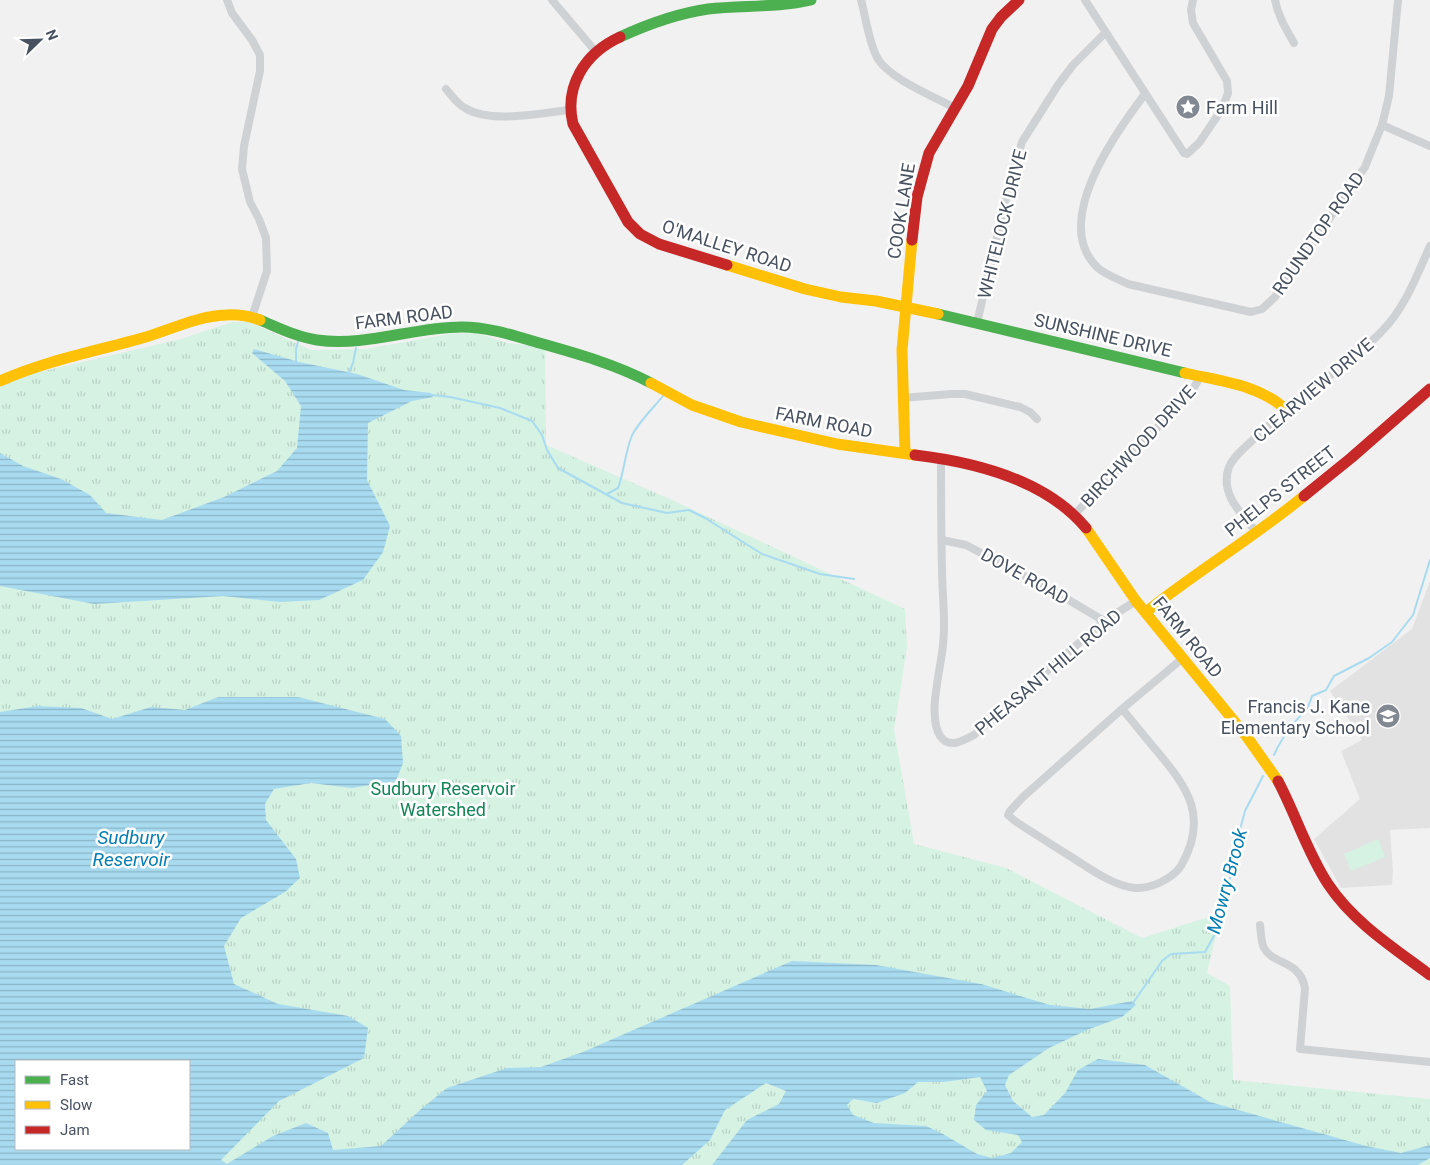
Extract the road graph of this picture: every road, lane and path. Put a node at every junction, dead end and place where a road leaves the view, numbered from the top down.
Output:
1 (227, 0) edge
2 (552, 0) edge
3 (811, 0) edge
4 (861, 0) edge
5 (1019, 0) edge
6 (1085, 0) edge
7 (1193, 0) edge
8 (1275, 0) edge
9 (1398, 0) edge
10 (1105, 33) junction
11 (1294, 43) dead end
12 (596, 52) junction
13 (446, 89) dead end
14 (1145, 94) junction
15 (955, 108) junction
16 (570, 110) junction
17 (1382, 125) junction
18 (1430, 146) edge
19 (1430, 246) edge
20 (906, 307) junction
21 (252, 317) junction
22 (976, 324) junction
23 (1200, 377) junction
24 (0, 381) edge
25 (1430, 389) edge
26 (902, 398) junction
27 (1286, 410) junction
28 (1037, 419) dead end
29 (905, 453) junction
30 (940, 458) junction
31 (1074, 515) junction
32 (1257, 533) junction
33 (942, 540) junction
34 (1136, 601) junction
35 (1146, 612) junction
36 (1104, 621) junction
37 (1183, 658) junction
38 (1122, 709) junction
39 (1260, 925) dead end
40 (1430, 975) edge
41 (1430, 1062) edge

1 - 21 street
2 - 12 street
3 - 12 street, O'MALLEY ROAD
4 - 15 street
5 - 15 street, COOK LANE
6 - 10 street
7 - 14 street
8 - 11 street
9 - 17 street, ROUNDTOP ROAD
10 - 14 street
10 - 22 street, WHITELOCK DRIVE
12 - 16 street, O'MALLEY ROAD
13 - 16 street
14 - 17 street, ROUNDTOP ROAD
15 - 20 street, COOK LANE
16 - 20 street, O'MALLEY ROAD
17 - 18 street
19 - 27 street, CLEARVIEW DRIVE
20 - 22 street, SUNSHINE DRIVE
20 - 26 street, COOK LANE
21 - 24 street, FARM ROAD
21 - 29 street, FARM ROAD
22 - 23 street, SUNSHINE DRIVE
23 - 27 street, SUNSHINE DRIVE
23 - 31 street, BIRCHWOOD DRIVE
25 - 32 street, PHELPS STREET
26 - 28 street
26 - 29 street, COOK LANE
27 - 32 street, CLEARVIEW DRIVE
29 - 30 street, FARM ROAD
30 - 31 street, FARM ROAD
30 - 33 street, PHEASANT HILL ROAD
31 - 34 street, FARM ROAD
32 - 35 street, PHELPS STREET
33 - 36 street, DOVE ROAD
33 - 36 street, PHEASANT HILL ROAD
34 - 35 street, FARM ROAD
34 - 36 street, PHEASANT HILL ROAD
35 - 37 street, FARM ROAD
37 - 38 street
37 - 40 street, FARM ROAD
38 - 38 street
39 - 41 street

